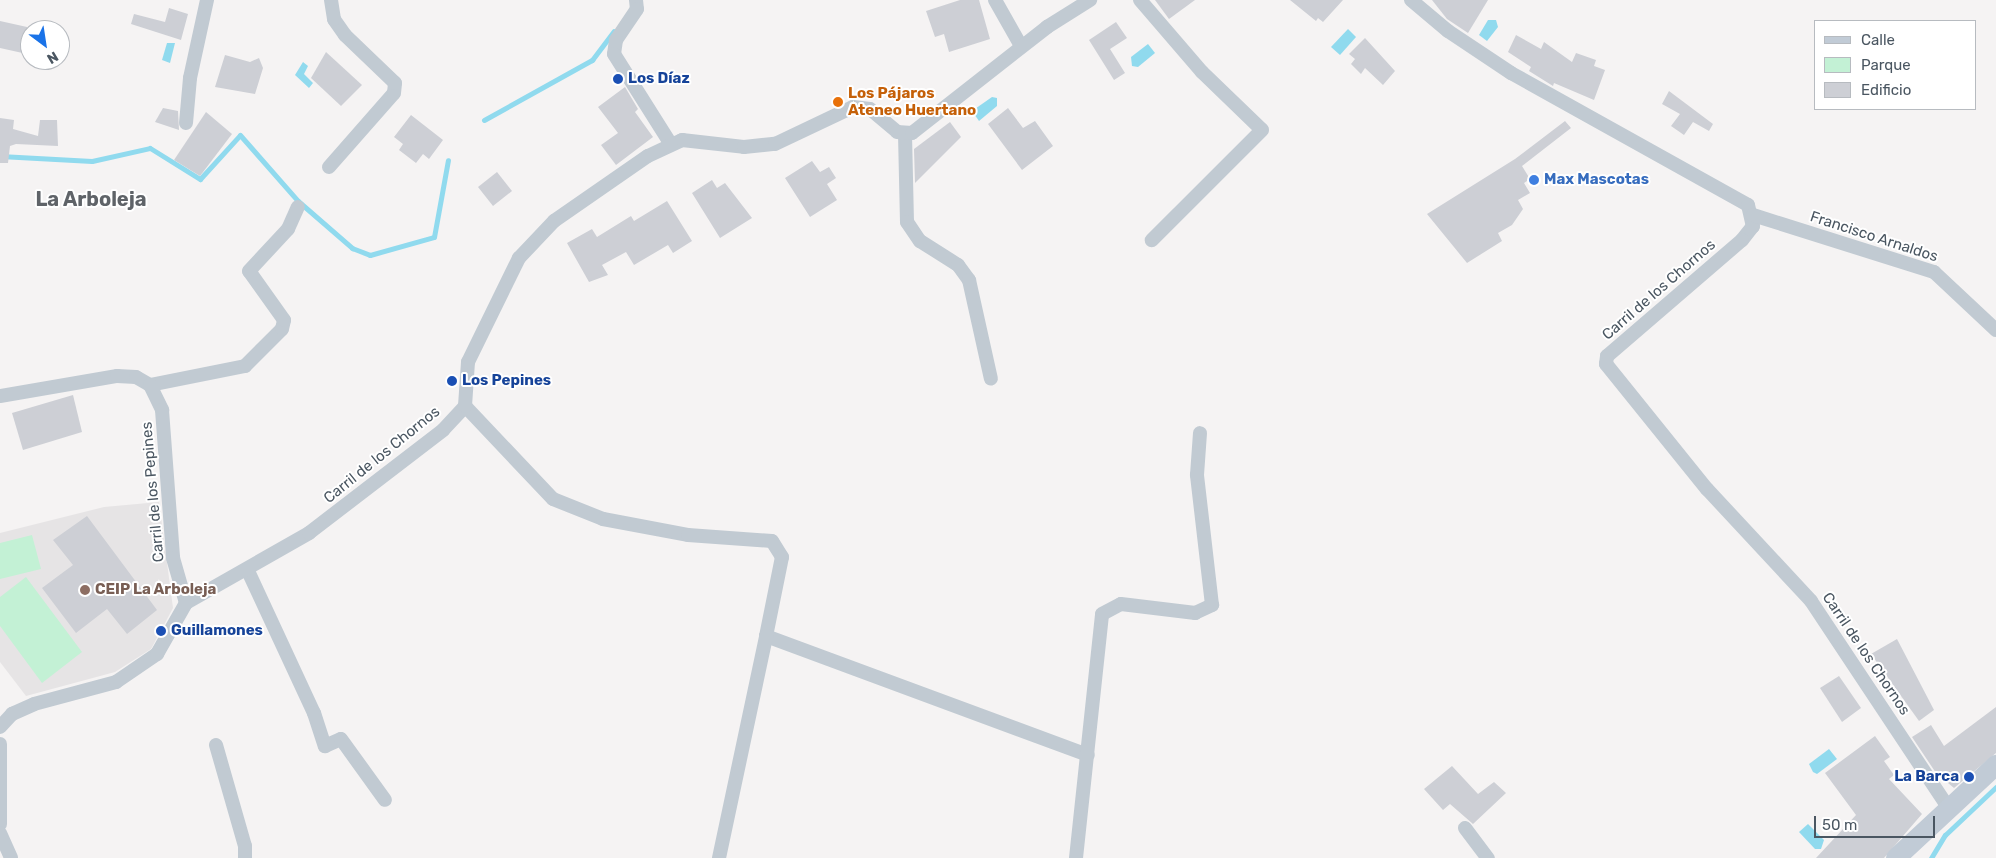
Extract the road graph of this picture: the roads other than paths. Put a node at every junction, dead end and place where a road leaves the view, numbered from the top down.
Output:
1 (207, 0) edge
2 (330, 0) edge
3 (636, 0) edge
4 (995, 0) edge
5 (1090, 0) edge
6 (1140, 0) edge
7 (1411, 0) edge
8 (1021, 46) junction
9 (186, 123) dead end
10 (905, 134) junction
11 (670, 143) junction
12 (329, 167) dead end
13 (298, 207) dead end
14 (1753, 214) junction
15 (1152, 240) dead end
16 (1996, 330) edge
17 (991, 379) dead end
18 (150, 385) junction
19 (0, 396) edge
20 (465, 406) junction
21 (1200, 433) dead end
22 (248, 571) junction
23 (186, 603) junction
24 (766, 636) junction
25 (0, 727) edge
26 (0, 744) edge
27 (216, 745) dead end
28 (1088, 755) junction
29 (1996, 765) edge
30 (385, 800) dead end
31 (1948, 807) junction
32 (0, 824) edge
33 (1466, 828) dead end
34 (0, 833) edge
35 (10, 858) edge
36 (245, 858) edge
37 (719, 858) edge
38 (1076, 858) edge
39 (1488, 858) edge
40 (1896, 858) edge

1 - 9 street
2 - 12 street
3 - 11 street
4 - 8 street
5 - 8 street
6 - 15 street
7 - 14 street
8 - 10 street
10 - 11 street
10 - 17 street
11 - 20 street
13 - 18 street
14 - 16 street, Francisco Arnaldos
14 - 31 street, Carril de los Chornos
18 - 19 street
18 - 23 street, Carril de los Pepines
20 - 22 street, Carril de los Chornos
20 - 24 street
21 - 28 street
22 - 23 street, Carril de los Chornos
22 - 30 street
23 - 25 street
24 - 28 street
24 - 37 street
26 - 32 street
27 - 36 street
28 - 38 street
29 - 31 main road
31 - 40 main road
33 - 39 street
34 - 35 street

